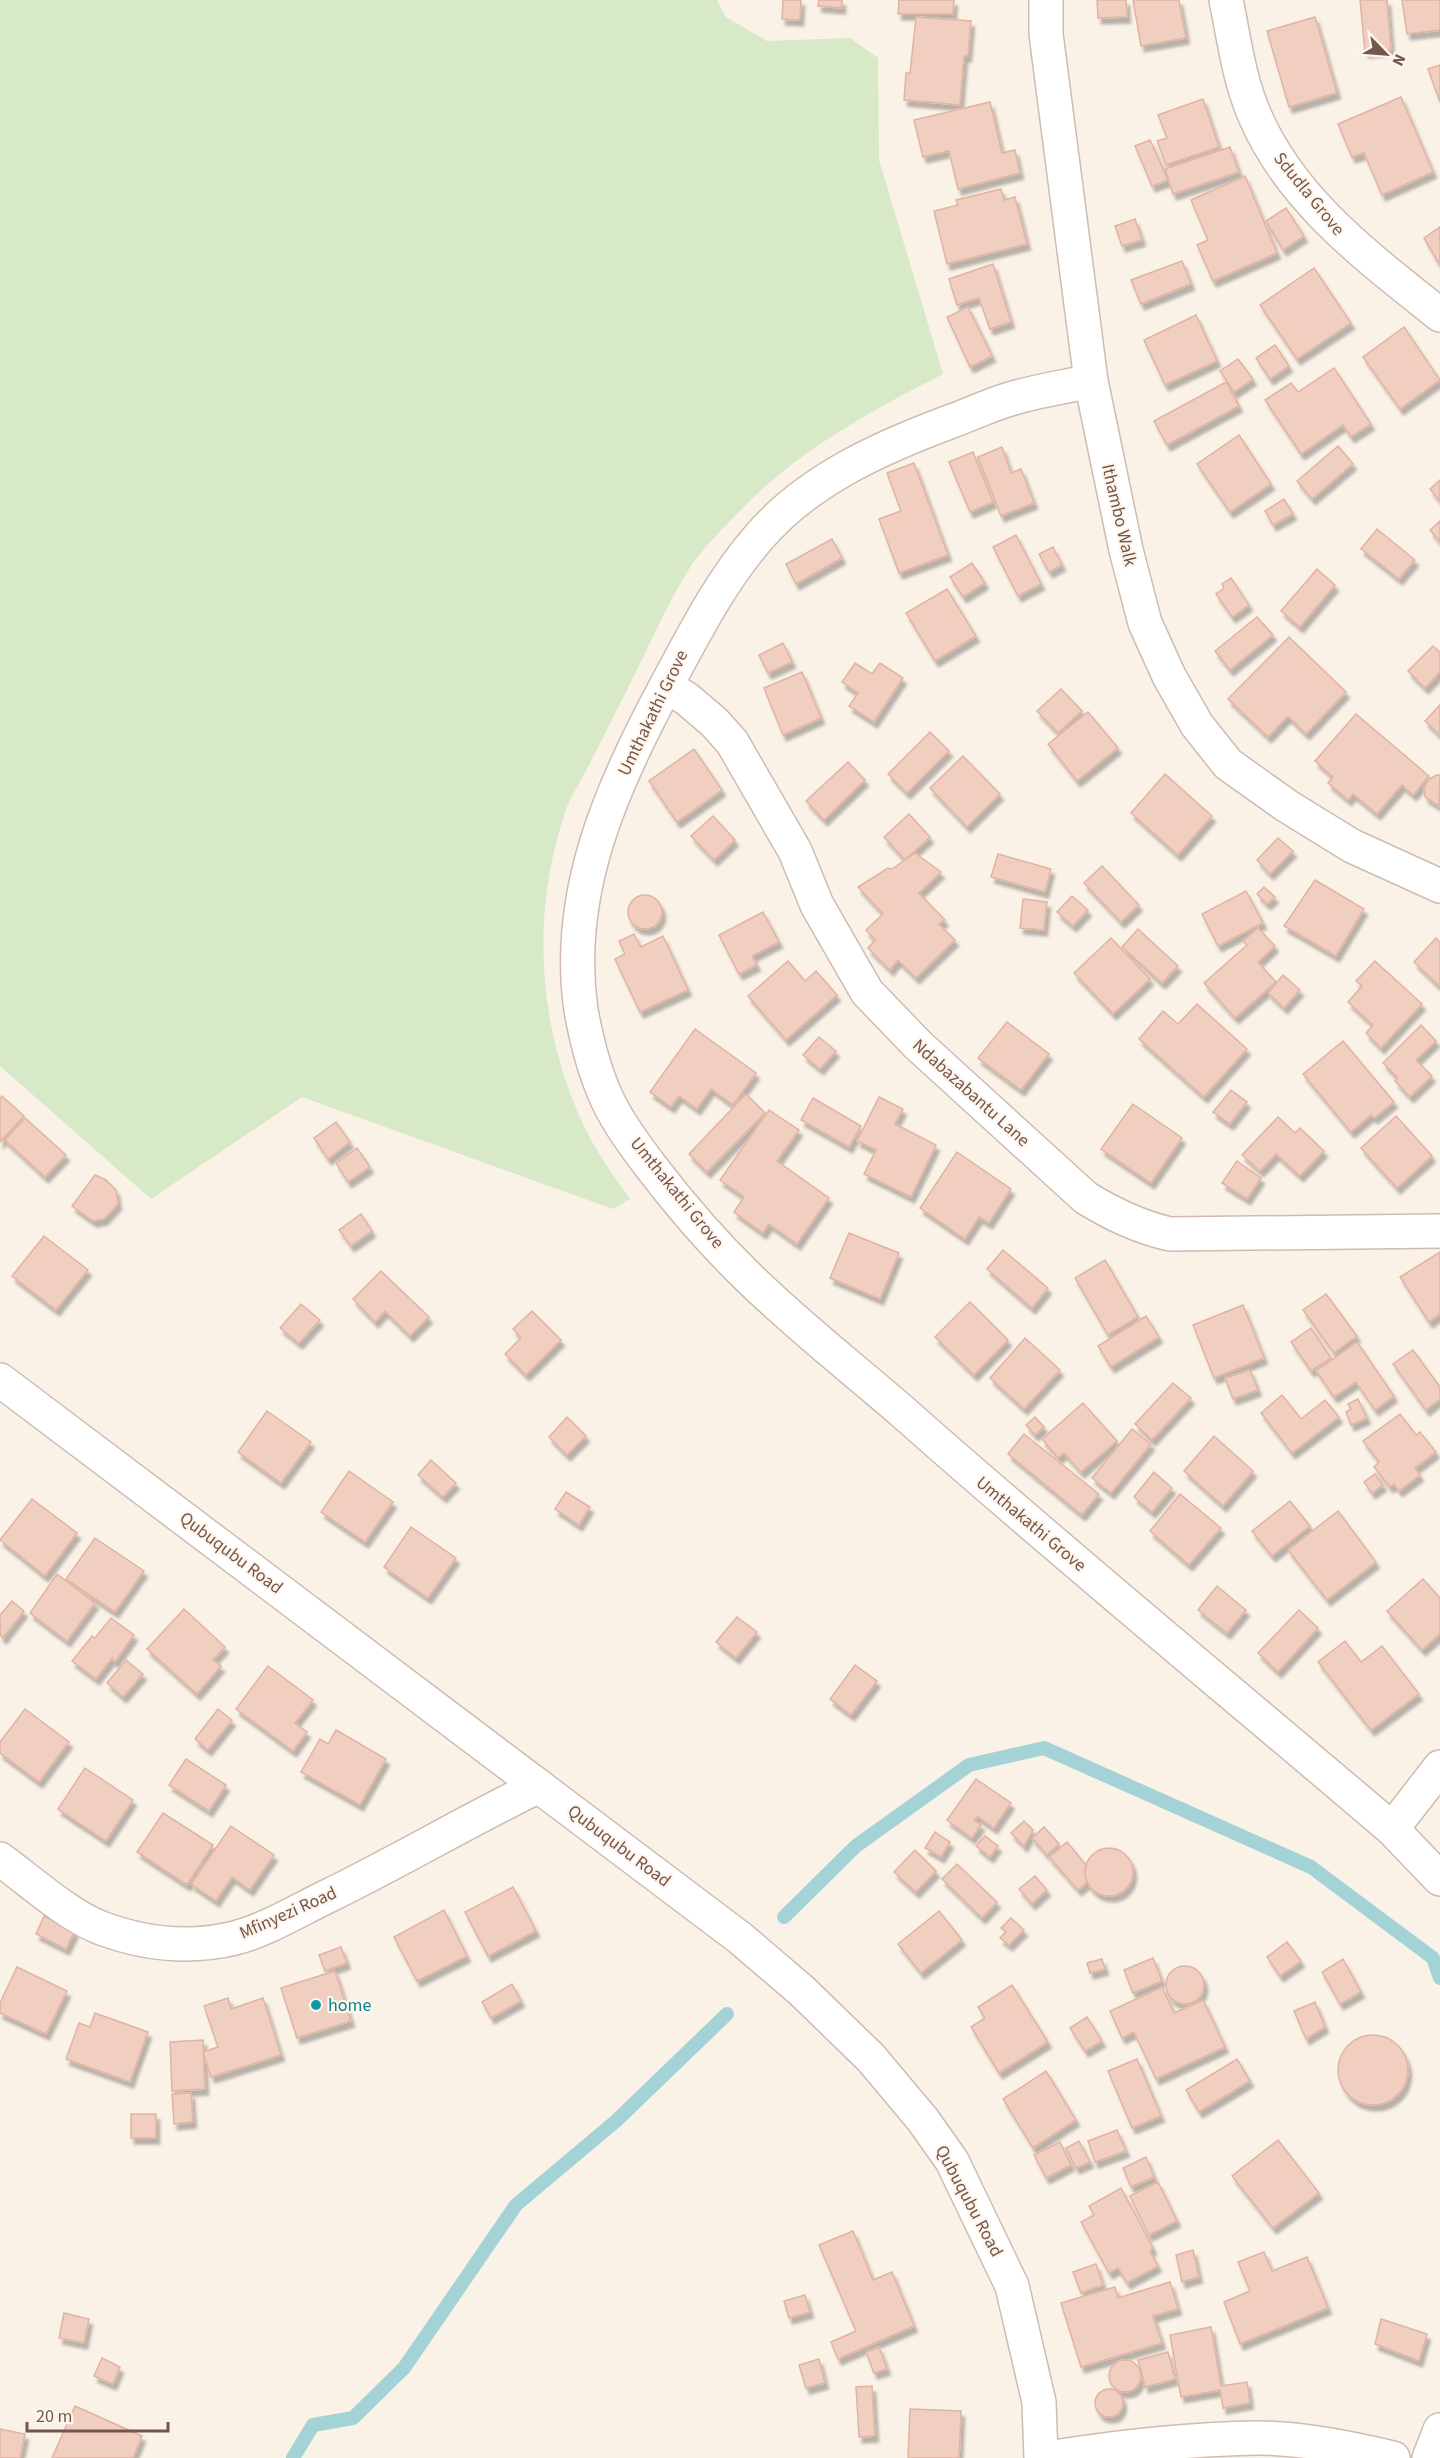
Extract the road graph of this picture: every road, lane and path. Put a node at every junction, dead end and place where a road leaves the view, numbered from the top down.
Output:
1 (1046, 0) edge
2 (1226, 0) edge
3 (1440, 315) edge
4 (1091, 381) junction
5 (666, 686) junction
6 (1440, 886) edge
7 (1440, 1231) edge
8 (0, 1380) edge
9 (1440, 1767) edge
10 (539, 1786) junction
11 (1392, 1829) junction
12 (0, 1859) edge
13 (1440, 1879) edge
14 (1440, 2430) edge
15 (1041, 2458) edge
16 (1048, 2458) edge
17 (1393, 2458) edge
18 (1429, 2458) edge

1 - 4 street, Ithambo Walk
2 - 3 street, Sdudla Grove
4 - 5 street, Umthakathi Grove
4 - 6 street, Ithambo Walk
5 - 7 street, Ndabazabantu Lane
5 - 11 street, Umthakathi Grove
8 - 10 street, Qubuqubu Road
9 - 11 street
10 - 12 street, Mfinyezi Road
10 - 15 street, Qubuqubu Road
11 - 13 street, Umthakathi Grove
14 - 18 street
16 - 17 street

